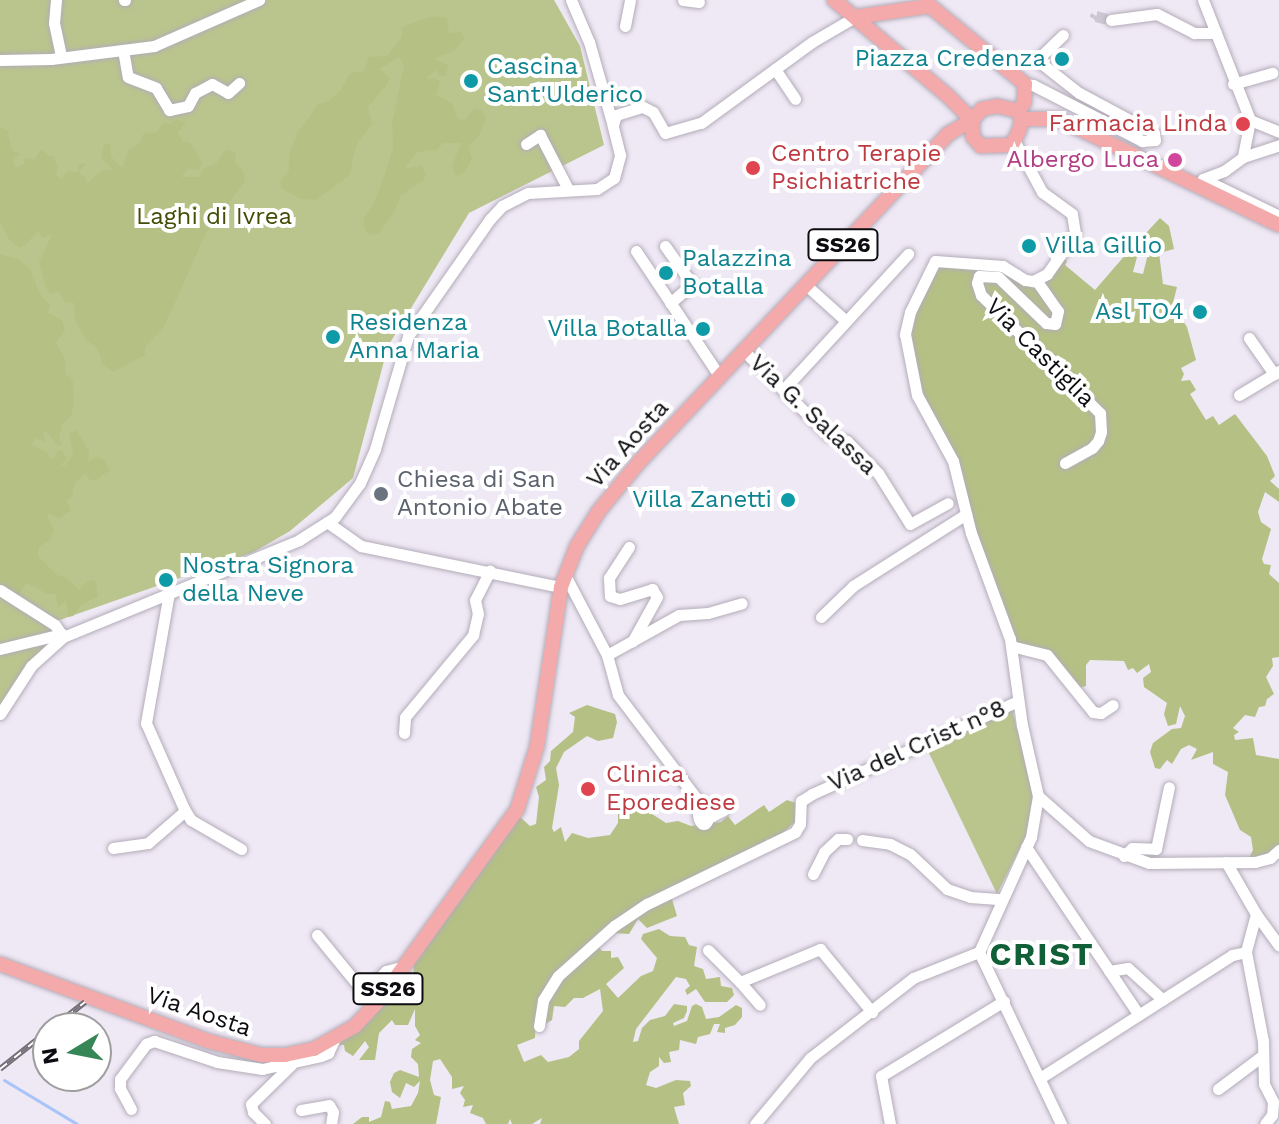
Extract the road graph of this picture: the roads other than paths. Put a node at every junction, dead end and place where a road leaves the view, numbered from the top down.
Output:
1 (56, 0) edge
2 (259, 0) edge
3 (571, 0) edge
4 (630, 0) edge
5 (683, 0) edge
6 (834, 0) edge
7 (1203, 0) edge
8 (699, 2) edge
9 (923, 3) edge
10 (238, 4) edge
11 (855, 17) junction
12 (1111, 20) tunnel mouth
13 (625, 26) dead end
14 (1216, 33) junction
15 (1063, 35) dead end
16 (123, 50) junction
17 (61, 57) junction
18 (0, 60) edge
19 (775, 69) junction
20 (1272, 73) dead end
21 (239, 83) dead end
22 (1025, 84) junction
23 (1233, 84) junction
24 (795, 99) dead end
25 (956, 105) junction
26 (1020, 115) junction
27 (972, 120) junction
28 (1250, 120) junction
29 (613, 126) junction
30 (954, 129) junction
31 (1279, 132) edge
32 (973, 137) junction
33 (1015, 142) junction
34 (526, 144) dead end
35 (940, 144) junction
36 (1279, 145) edge
37 (1243, 157) junction
38 (1201, 183) junction
39 (568, 189) junction
40 (1279, 216) edge
41 (1279, 225) edge
42 (665, 246) dead end
43 (636, 251) dead end
44 (908, 254) dead end
45 (1036, 280) junction
46 (806, 285) junction
47 (670, 303) junction
48 (846, 321) junction
49 (1249, 338) dead end
50 (744, 351) junction
51 (1276, 372) edge
52 (720, 377) junction
53 (783, 390) junction
54 (1239, 395) dead end
55 (1065, 463) dead end
56 (948, 503) dead end
57 (966, 514) junction
58 (327, 522) junction
59 (629, 547) dead end
60 (490, 571) junction
61 (563, 581) junction
62 (0, 590) edge
63 (169, 592) junction
64 (475, 600) junction
65 (742, 603) dead end
66 (468, 612) dead end
67 (821, 617) dead end
68 (62, 635) junction
69 (631, 642) junction
70 (1011, 646) junction
71 (0, 649) edge
72 (607, 655) junction
73 (1018, 701) junction
74 (1113, 705) dead end
75 (0, 714) edge
76 (404, 733) dead end
77 (1169, 787) dead end
78 (1038, 796) junction
79 (184, 809) junction
80 (724, 810) dead end
81 (847, 839) dead end
82 (862, 840) dead end
83 (1026, 847) junction
84 (113, 848) dead end
85 (241, 849) dead end
86 (1279, 850) edge
87 (1124, 856) junction
88 (1224, 862) junction
89 (813, 874) dead end
90 (1001, 899) junction
91 (1256, 914) junction
92 (317, 935) dead end
93 (1279, 946) edge
94 (708, 950) dead end
95 (979, 952) junction
96 (1246, 952) junction
97 (0, 964) edge
98 (405, 966) junction
99 (1109, 971) junction
100 (740, 982) junction
101 (1163, 1000) junction
102 (1004, 1001) junction
103 (760, 1005) dead end
104 (872, 1012) junction
105 (1139, 1015) junction
106 (539, 1026) dead end
107 (334, 1040) junction
108 (1262, 1056) junction
109 (291, 1065) junction
110 (1040, 1078) junction
111 (1218, 1089) dead end
112 (131, 1109) dead end
113 (301, 1110) dead end
114 (265, 1124) edge
115 (331, 1124) edge
116 (755, 1124) edge
117 (890, 1124) edge
118 (1061, 1124) edge
119 (1265, 1124) edge

1 - 17 street
2 - 10 street
3 - 29 street
4 - 13 street
5 - 8 street
6 - 11 main road
7 - 14 street
9 - 11 main road
9 - 22 main road
10 - 16 street
11 - 19 street
11 - 25 main road
12 - 14 street
14 - 23 street
15 - 22 street
16 - 17 street
16 - 21 street
17 - 18 street
19 - 24 street
19 - 29 street
20 - 23 street
22 - 26 main road
23 - 28 street
25 - 27 main road
25 - 30 main road
26 - 27 main road
26 - 33 main road
26 - 38 main road
27 - 30 main road, Via Aosta / SS26
27 - 32 main road
28 - 31 street
28 - 37 street
29 - 39 street
30 - 35 main road, Via Aosta / SS26
32 - 33 main road
32 - 35 main road
33 - 45 street, Via Castiglia
34 - 39 street
35 - 46 main road, Via Aosta / SS26
36 - 37 street
37 - 38 street
38 - 40 street
38 - 41 main road
39 - 58 street
42 - 47 street
43 - 47 street
44 - 48 street
45 - 55 street, Via Castiglia
45 - 57 street, Via Castiglia
46 - 48 street
46 - 50 main road, Via Aosta / SS26
47 - 52 street
48 - 53 street
49 - 51 street
50 - 52 main road, Via Aosta / SS26
50 - 53 street, Via G. Salassa
51 - 54 street
52 - 61 main road, Via Aosta / SS26
53 - 56 street, Via G. Salassa
57 - 67 street
57 - 70 street
58 - 60 street
58 - 63 street
59 - 69 street
60 - 61 street
60 - 64 street
61 - 72 street
61 - 98 main road, Via Aosta / SS26
62 - 68 street
63 - 68 street
63 - 79 street
64 - 66 street
64 - 76 street
65 - 69 street
68 - 71 street
68 - 75 street
69 - 72 street
70 - 73 street
70 - 74 street
72 - 80 street
73 - 78 street
73 - 106 street, Via del Crist n°8
77 - 87 street
78 - 83 street
78 - 87 street
79 - 84 street
79 - 85 street
81 - 89 street
82 - 90 street
83 - 90 street
83 - 99 street
86 - 88 street
87 - 88 street
88 - 91 street
90 - 95 street
91 - 93 street
91 - 96 street
92 - 98 street, Via Aosta
94 - 100 street
95 - 102 street
95 - 104 street
96 - 101 street
96 - 108 street
97 - 107 main road, Via Aosta / SS26
98 - 107 main road, Via Aosta / SS26
99 - 101 street
99 - 105 street
100 - 103 street
100 - 104 street
101 - 105 street
102 - 110 street
102 - 117 street
104 - 116 street
105 - 110 street
107 - 109 street
108 - 111 street
108 - 119 street
109 - 112 street
109 - 114 street
110 - 118 street
113 - 115 street

